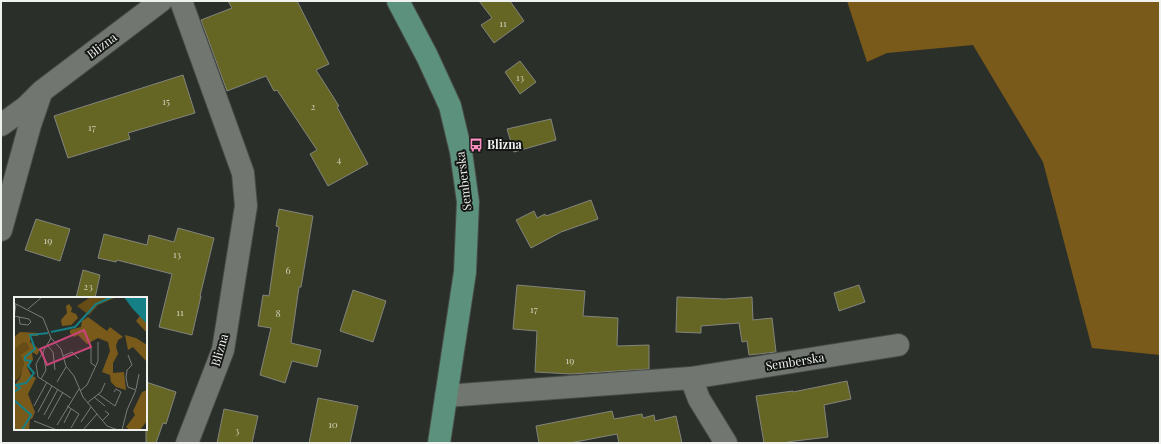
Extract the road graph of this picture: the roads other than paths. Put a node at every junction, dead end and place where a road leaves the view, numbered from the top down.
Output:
1 (161, 1) edge
2 (181, 1) edge
3 (398, 1) edge
4 (42, 91) junction
5 (1, 125) edge
6 (1, 230) edge
7 (898, 345) dead end
8 (691, 378) junction
9 (446, 396) junction
10 (187, 443) edge
11 (439, 443) edge
12 (726, 443) edge

1 - 4 street, Blizna
2 - 10 street, Blizna
3 - 9 main road, Semberska
4 - 5 street, Blizna
4 - 6 street
7 - 8 street, Semberska
8 - 9 street, Semberska
8 - 12 street
9 - 11 main road, Semberska

